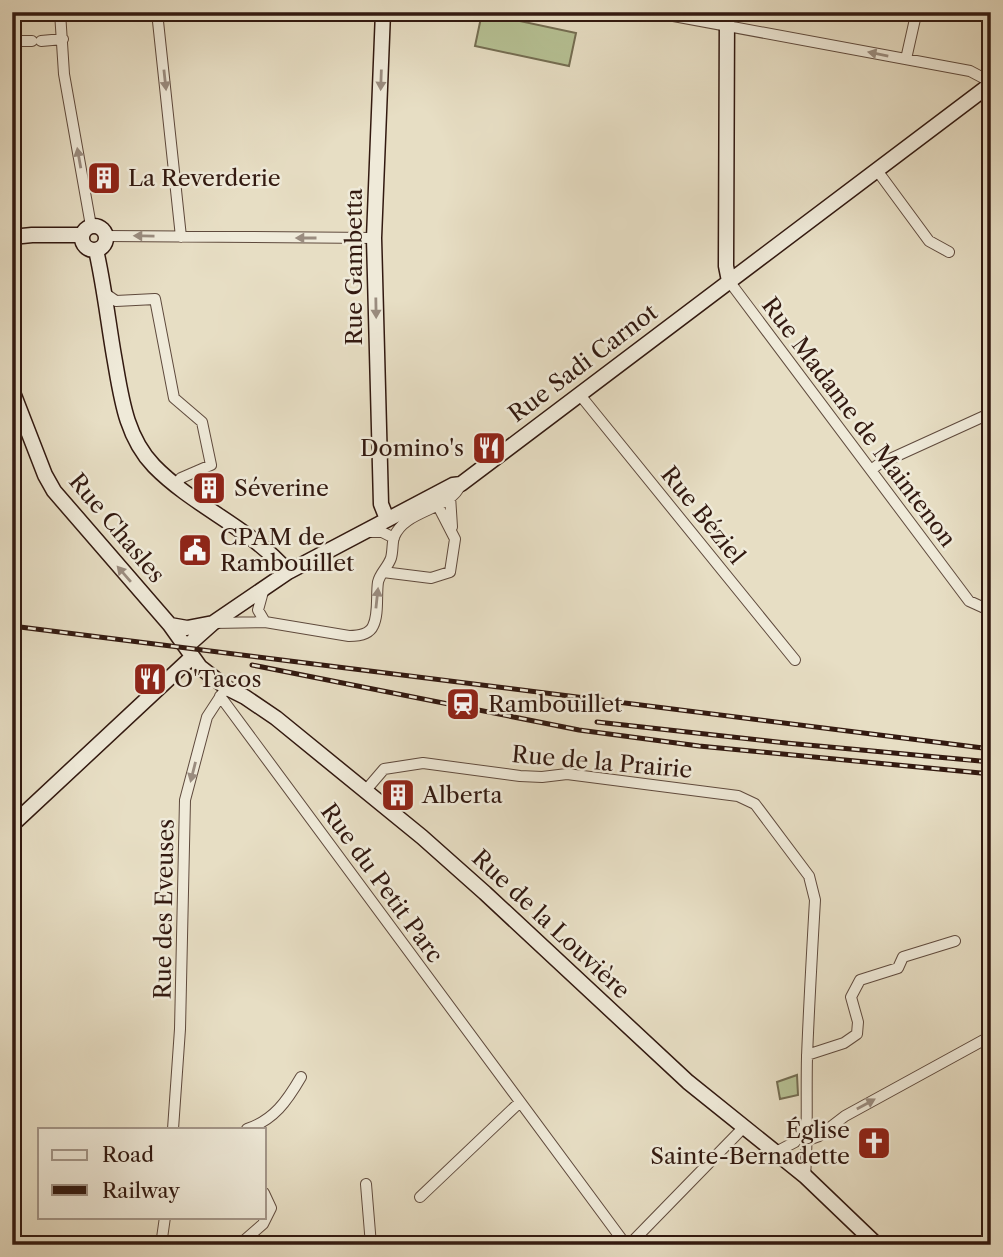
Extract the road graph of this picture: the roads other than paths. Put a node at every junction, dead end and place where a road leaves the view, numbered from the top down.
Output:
1 (60, 12) edge
2 (158, 12) edge
3 (383, 12) edge
4 (652, 12) edge
5 (913, 12) edge
6 (727, 19) edge
7 (63, 39) junction
8 (12, 41) edge
9 (906, 59) junction
10 (991, 83) edge
11 (876, 169) junction
12 (86, 231) junction
13 (106, 236) junction
14 (12, 237) edge
15 (181, 237) junction
16 (374, 238) junction
17 (96, 250) junction
18 (949, 252) dead end
19 (729, 281) junction
20 (103, 292) junction
21 (12, 390) edge
22 (580, 395) junction
23 (991, 413) edge
24 (871, 470) junction
25 (176, 484) junction
26 (461, 484) junction
27 (450, 496) junction
28 (435, 500) junction
29 (421, 514) junction
30 (395, 519) junction
31 (449, 526) junction
32 (367, 532) junction
33 (394, 538) junction
34 (288, 572) junction
35 (383, 572) junction
36 (264, 588) junction
37 (991, 611) edge
38 (265, 622) junction
39 (213, 623) junction
40 (170, 625) junction
41 (189, 652) junction
42 (795, 660) dead end
43 (225, 696) junction
44 (227, 706) junction
45 (366, 790) junction
46 (12, 825) edge
47 (955, 941) dead end
48 (991, 1036) edge
49 (807, 1055) junction
50 (301, 1077) dead end
51 (520, 1102) junction
52 (806, 1124) junction
53 (744, 1127) junction
54 (173, 1128) edge
55 (250, 1128) edge
56 (808, 1140) junction
57 (776, 1152) junction
58 (805, 1176) junction
59 (366, 1184) dead end
60 (266, 1197) edge
61 (420, 1197) dead end
62 (165, 1218) edge
63 (266, 1218) edge
64 (266, 1218) edge
65 (869, 1243) edge
66 (161, 1245) edge
67 (239, 1245) edge
68 (371, 1245) edge
69 (627, 1245) edge

1 - 7 street
2 -> 15 street
3 -> 16 main road, Rue Gambetta
4 - 6 street
5 - 9 street
9 -> 6 street
6 - 19 main road
7 - 8 street
12 -> 7 street
9 - 10 street
10 - 11 main road, Rue Sadi Carnot
11 - 18 street
11 - 19 main road, Rue Sadi Carnot
12 - 13 main road
12 - 14 main road
12 - 17 main road
15 -> 13 street
13 - 17 main road
16 -> 15 street
16 -> 30 main road, Rue Gambetta
17 - 20 main road
19 - 22 main road, Rue Sadi Carnot
19 - 24 street, Rue Madame de Maintenon
20 - 25 main road
20 - 25 street
40 -> 21 main road, Rue Chasles
22 - 26 main road, Rue Sadi Carnot
22 - 42 street, Rue Béziel
23 - 24 street
24 - 37 street, Rue Madame de Maintenon
25 - 34 main road
26 - 27 street
26 - 28 main road, Rue Sadi Carnot
27 - 28 street
27 - 31 street
28 - 29 street
28 - 30 main road, Rue Sadi Carnot
28 - 31 street
29 - 30 street
29 - 31 street
30 - 32 main road, Rue Sadi Carnot
30 - 33 street
31 - 35 street
32 - 33 street
32 - 34 main road, Rue Sadi Carnot
33 - 35 street
34 - 36 main road, Rue Sadi Carnot
38 -> 35 street
36 - 38 street
36 - 39 main road, Rue Sadi Carnot
38 - 39 street
39 - 40 main road
39 - 41 main road, Rue Sadi Carnot
40 - 41 main road, Rue Chasles
41 - 43 main road, Rue de la Louvière
41 - 46 main road, Rue Sadi Carnot
43 - 44 street
43 - 44 street, Rue du Petit Parc
43 - 45 main road, Rue de la Louvière
43 -> 54 street, Rue des Eveuses
44 - 51 street, Rue du Petit Parc
45 - 49 street, Rue de la Prairie
45 - 53 main road, Rue de la Louvière
47 - 49 street
56 -> 48 street
49 - 52 street, Rue de la Prairie
50 - 55 street
51 - 61 street
51 - 69 street, Rue du Petit Parc
52 - 56 street, Rue de la Prairie
52 - 57 street
53 - 57 main road, Rue de la Louvière
53 - 69 street
56 - 58 street, Rue de la Prairie
57 - 58 main road, Rue de la Louvière
58 - 65 main road, Rue de la Louvière
59 - 68 street
60 - 63 street
62 - 66 street
64 - 67 street

